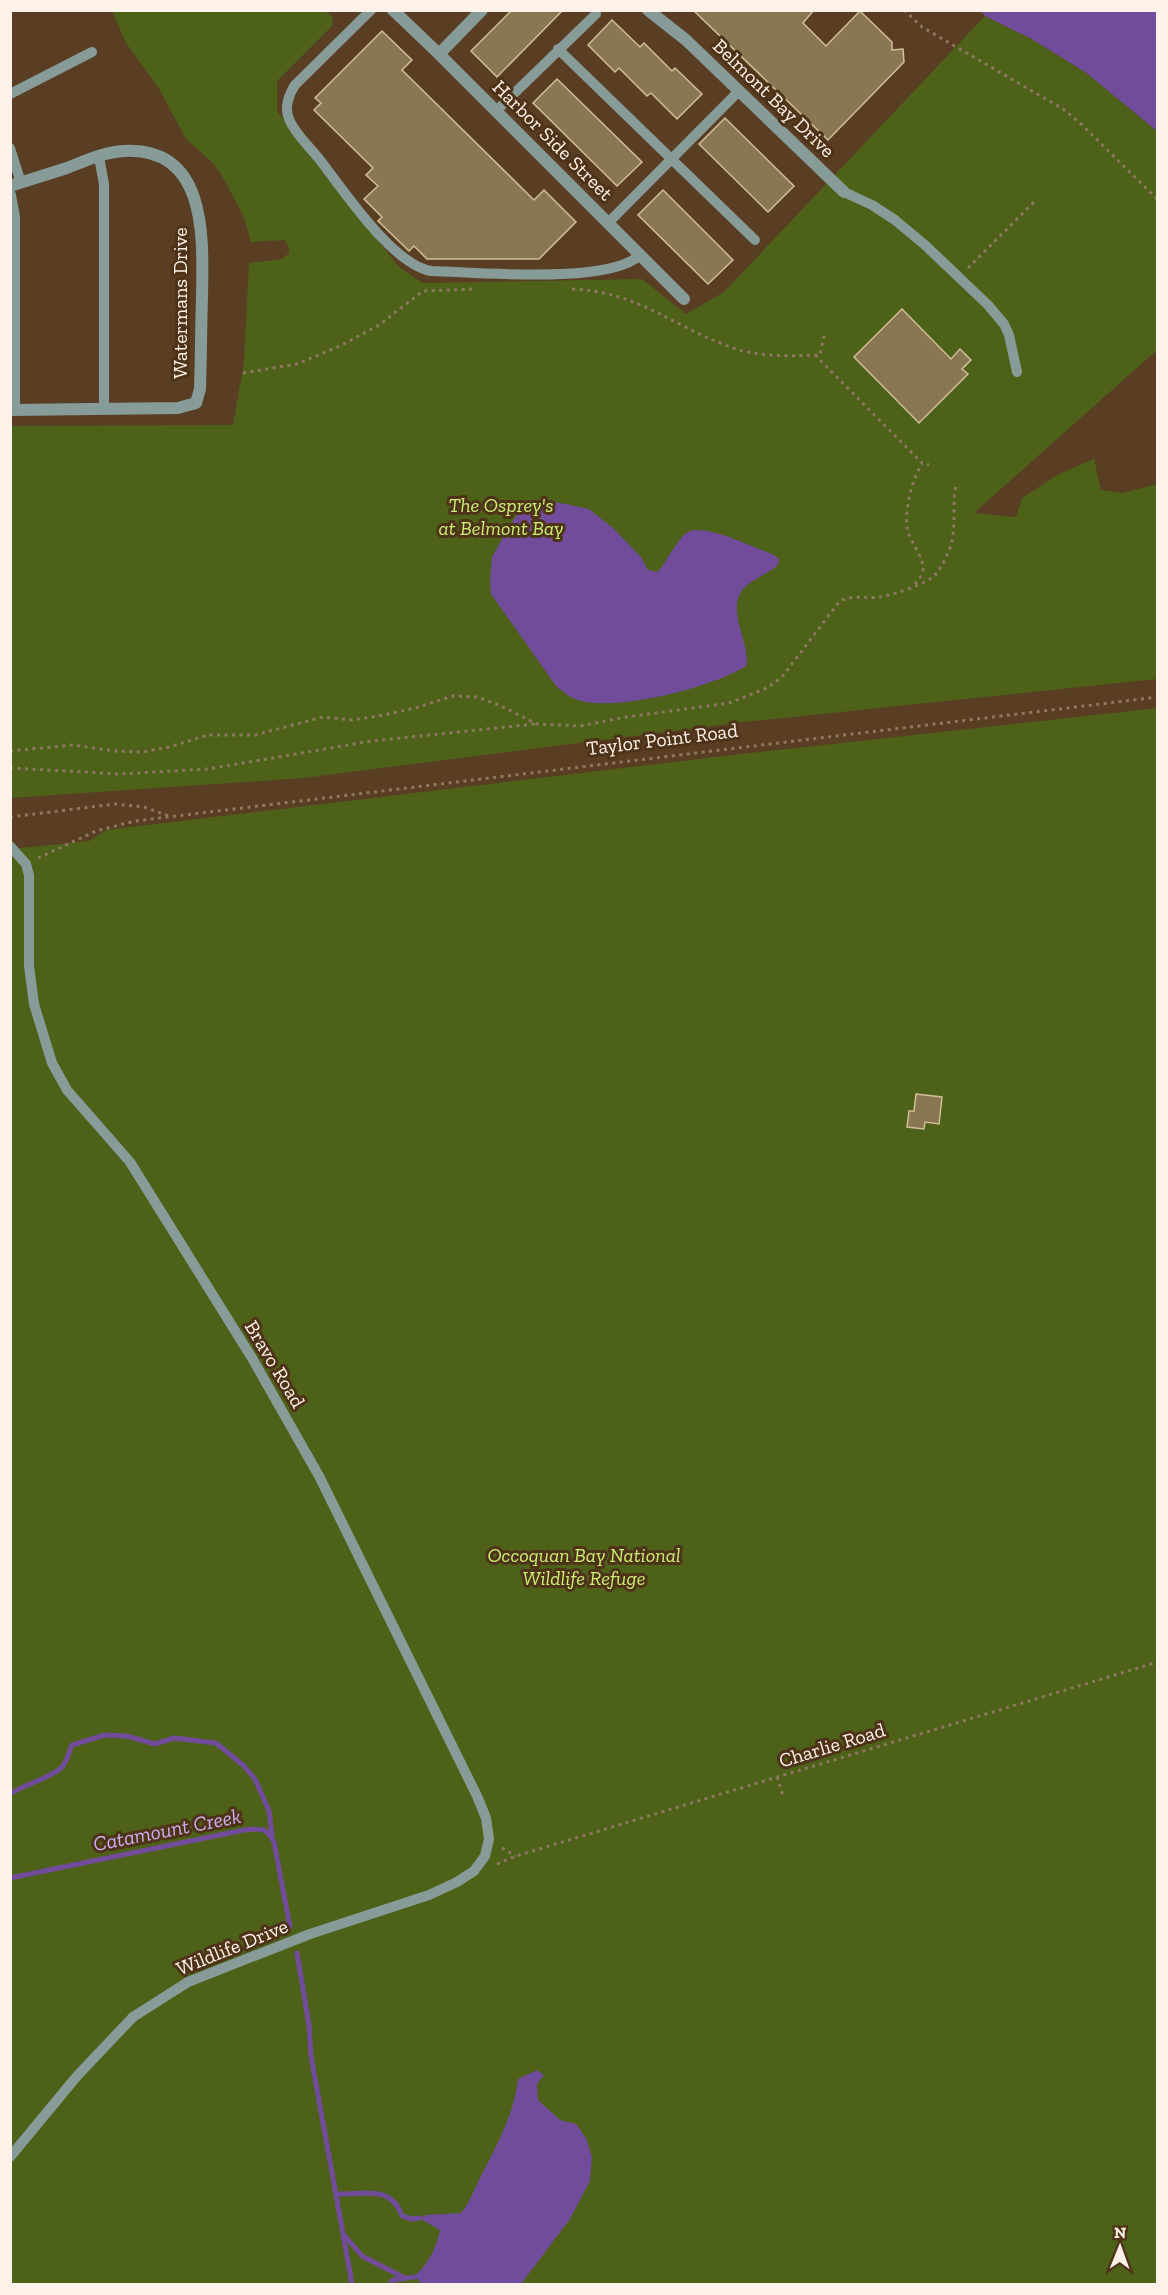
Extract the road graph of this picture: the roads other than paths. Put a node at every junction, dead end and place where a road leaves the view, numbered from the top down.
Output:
1 (371, 10) edge
2 (393, 10) edge
3 (482, 10) edge
4 (648, 10) edge
5 (596, 14) dead end
6 (558, 50) junction
7 (92, 52) dead end
8 (439, 54) junction
9 (739, 91) junction
10 (10, 94) edge
11 (496, 111) junction
12 (10, 148) edge
13 (99, 157) junction
14 (671, 159) junction
15 (16, 185) edge
16 (844, 192) joint
17 (10, 195) edge
18 (608, 223) junction
19 (755, 240) dead end
20 (640, 255) junction
21 (684, 299) dead end
22 (1017, 372) dead end
23 (104, 409) junction
24 (12, 410) edge
25 (10, 846) edge
26 (457, 1882) joint
27 (10, 2157) edge

1 - 20 lane
2 - 8 street, Harbor Side Street
3 - 8 street
4 - 9 street, Belmont Bay Drive
5 - 6 lane
6 - 11 lane
6 - 14 lane
7 - 10 lane
8 - 11 street, Harbor Side Street
9 - 14 lane
9 - 16 street, Belmont Bay Drive
11 - 18 street, Harbor Side Street
12 - 15 lane
13 - 15 street, Watermans Drive
13 - 23 lane
13 - 23 street, Watermans Drive
14 - 18 lane
14 - 19 lane
16 - 22 lane
17 - 24 street
18 - 20 street, Harbor Side Street
20 - 21 street, Harbor Side Street
23 - 24 street
25 - 26 lane, Bravo Road
26 - 27 lane, Wildlife Drive

